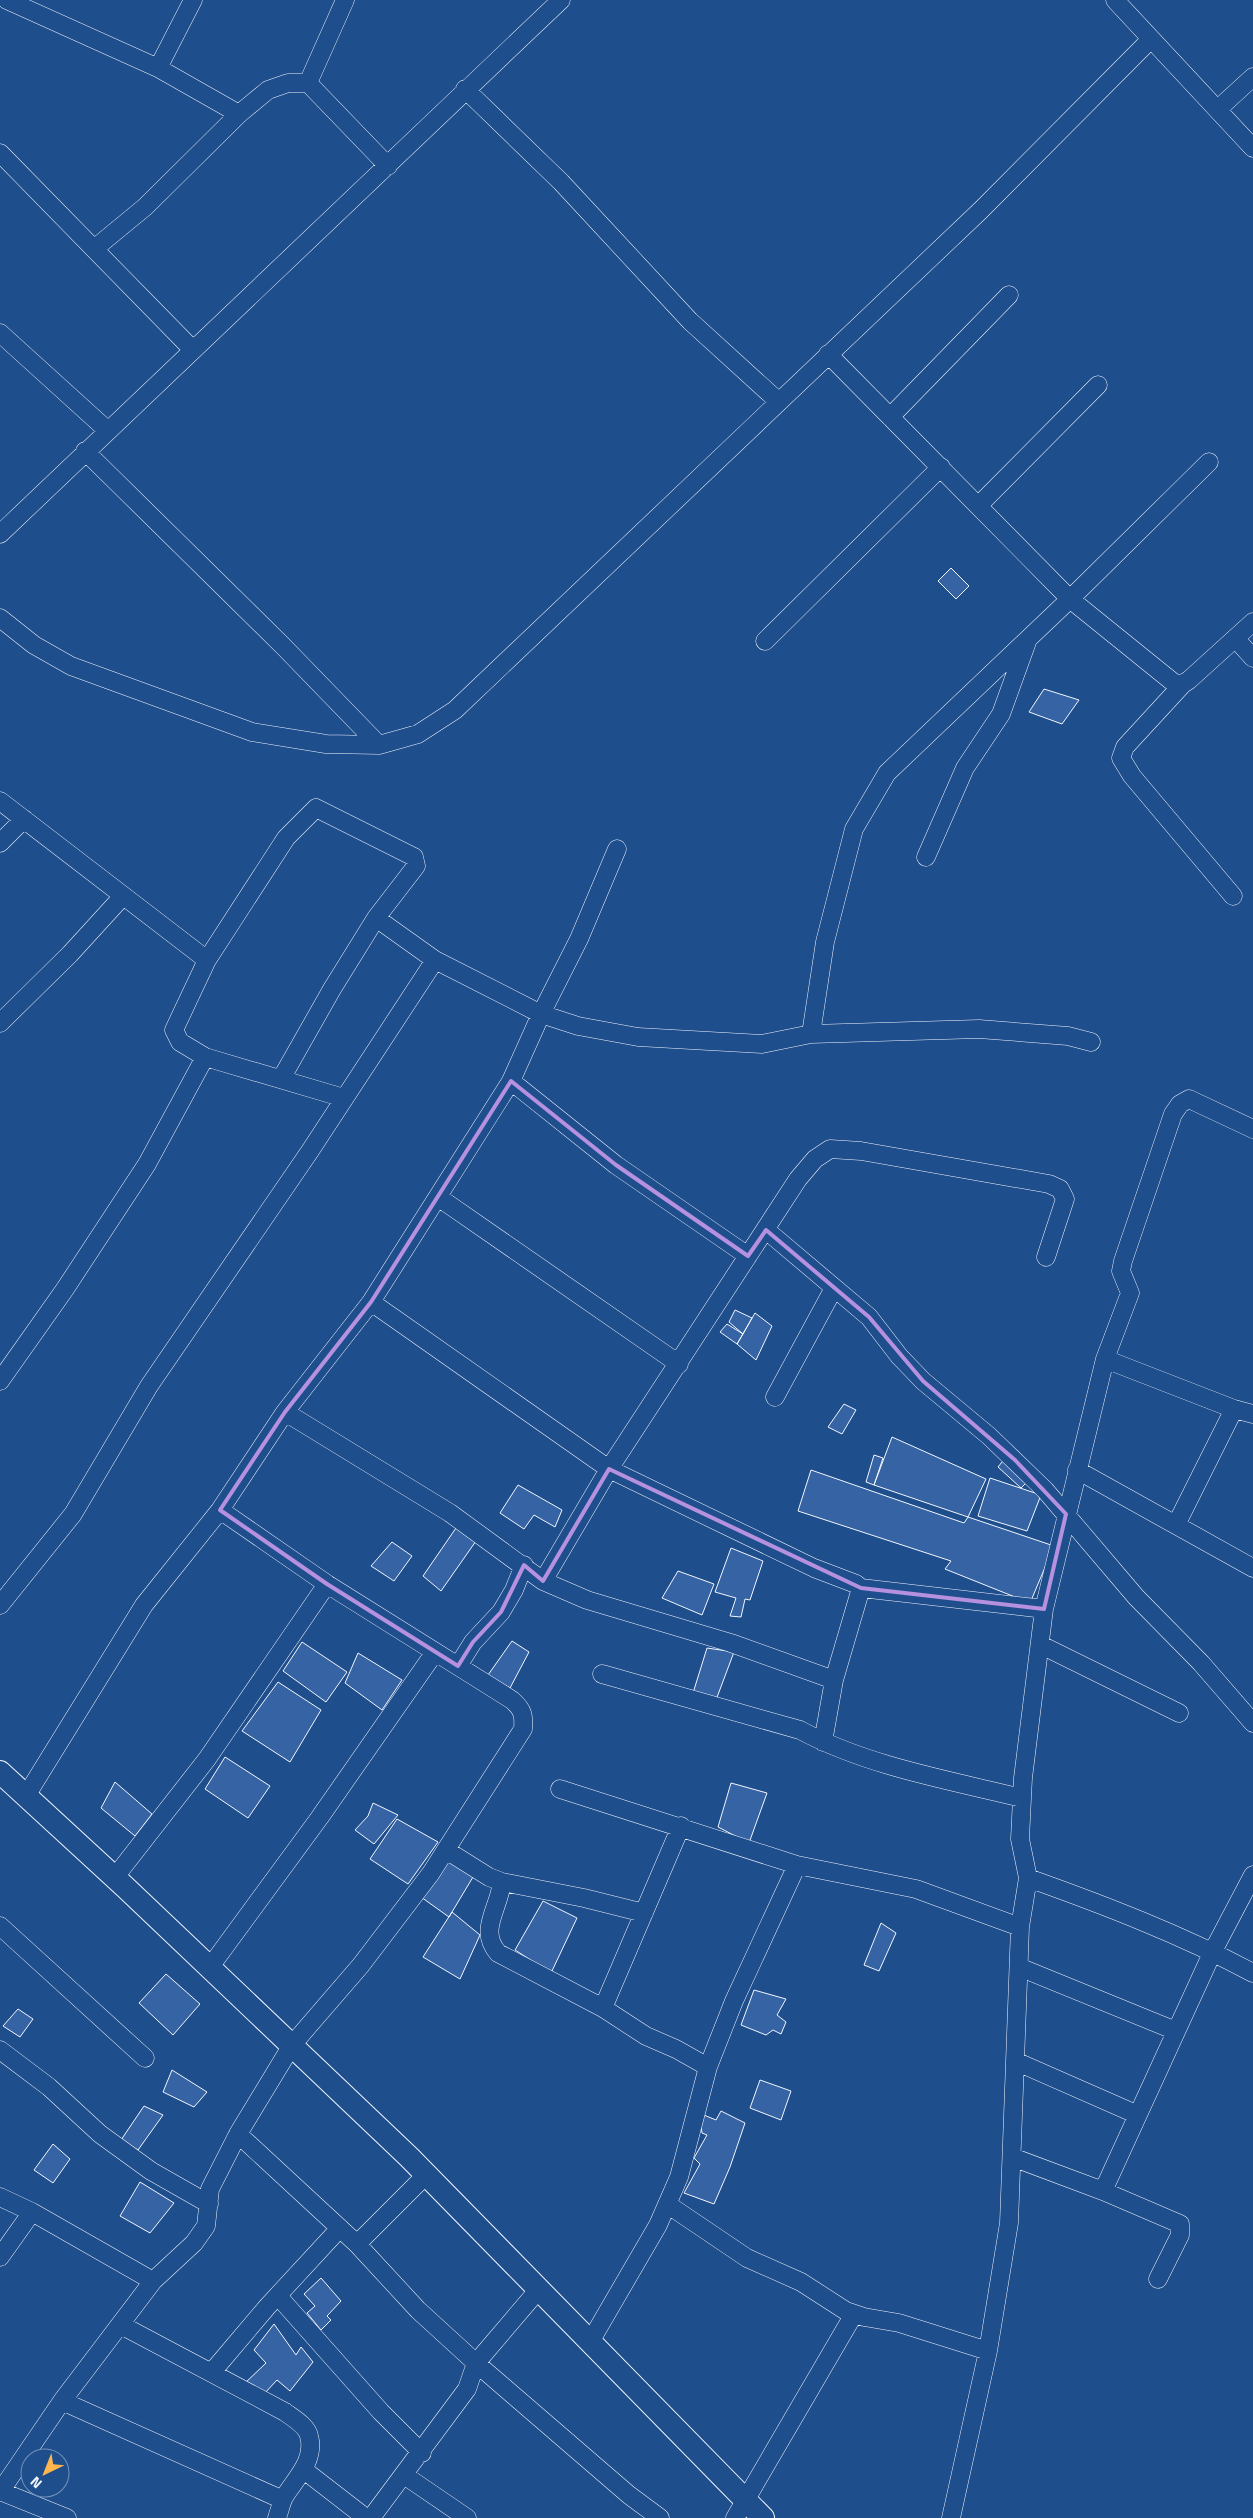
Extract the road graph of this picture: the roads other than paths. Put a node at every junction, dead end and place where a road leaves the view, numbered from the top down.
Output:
1 (8, 0) edge
2 (193, 0) edge
3 (345, 0) edge
4 (561, 0) edge
5 (1115, 0) edge
6 (1151, 39) junction
7 (158, 68) junction
8 (1253, 77) edge
9 (308, 83) junction
10 (466, 89) junction
11 (1218, 109) junction
12 (239, 114) junction
13 (1253, 148) edge
14 (0, 153) edge
15 (388, 166) junction
16 (94, 250) junction
17 (1009, 295) dead end
18 (0, 333) edge
19 (193, 350) junction
20 (828, 354) junction
21 (1098, 385) dead end
22 (779, 402) junction
23 (890, 417) junction
24 (107, 430) junction
25 (85, 451) junction
26 (1209, 462) dead end
27 (941, 467) junction
28 (980, 505) junction
29 (0, 534) edge
30 (1070, 599) junction
31 (0, 618) edge
32 (1253, 622) edge
33 (1235, 638) junction
34 (1028, 639) junction
35 (765, 641) dead end
36 (1253, 658) edge
37 (1183, 684) junction
38 (379, 745) junction
39 (0, 801) edge
40 (24, 819) junction
41 (0, 843) edge
42 (617, 849) dead end
43 (926, 857) dead end
44 (123, 896) junction
45 (1233, 896) dead end
46 (376, 918) junction
47 (207, 960) junction
48 (435, 960) junction
49 (541, 1014) junction
50 (0, 1023) edge
51 (811, 1034) junction
52 (1092, 1042) dead end
53 (205, 1057) junction
54 (281, 1079) junction
55 (511, 1081) junction
56 (344, 1098) junction
57 (1253, 1129) edge
58 (438, 1198) junction
59 (766, 1230) junction
60 (748, 1256) junction
61 (1046, 1257) dead end
62 (834, 1288) junction
63 (371, 1302) junction
64 (1105, 1359) junction
65 (679, 1364) junction
66 (0, 1381) edge
67 (775, 1397) dead end
68 (1234, 1408) junction
69 (286, 1412) junction
70 (1253, 1414) edge
71 (610, 1469) junction
72 (1077, 1470) junction
73 (220, 1510) junction
74 (1066, 1514) junction
75 (1176, 1525) junction
76 (524, 1565) junction
77 (1253, 1568) edge
78 (543, 1581) junction
79 (327, 1584) junction
80 (861, 1588) junction
81 (0, 1605) edge
82 (1044, 1609) junction
83 (1041, 1645) junction
84 (435, 1652) junction
85 (458, 1666) junction
86 (602, 1674) dead end
87 (834, 1680) junction
88 (1179, 1713) dead end
89 (1251, 1714) edge
90 (823, 1742) junction
91 (0, 1772) edge
92 (560, 1789) dead end
93 (26, 1796) junction
94 (1022, 1798) junction
95 (681, 1826) junction
96 (446, 1850) junction
97 (797, 1865) junction
98 (1253, 1875) edge
99 (115, 1877) junction
100 (1028, 1878) junction
101 (502, 1882) junction
102 (644, 1913) junction
103 (0, 1926) edge
104 (1020, 1927) junction
105 (1213, 1951) junction
106 (210, 1967) junction
107 (1019, 1967) junction
108 (1253, 1973) edge
109 (603, 2008) junction
110 (1176, 2031) junction
111 (292, 2044) junction
112 (0, 2050) edge
113 (145, 2058) dead end
114 (1015, 2061) junction
115 (708, 2067) junction
116 (1138, 2115) junction
117 (238, 2134) junction
118 (1012, 2157) junction
119 (426, 2175) junction
120 (1103, 2191) junction
121 (0, 2197) edge
122 (209, 2204) junction
123 (667, 2204) junction
124 (32, 2212) junction
125 (340, 2228) junction
126 (357, 2244) junction
127 (0, 2257) edge
128 (1158, 2279) dead end
129 (153, 2281) junction
130 (539, 2289) junction
131 (278, 2296) junction
132 (854, 2314) junction
133 (121, 2325) junction
134 (590, 2342) junction
135 (988, 2351) junction
136 (476, 2363) junction
137 (212, 2372) junction
138 (62, 2401) junction
139 (422, 2453) junction
140 (304, 2470) junction
141 (404, 2475) junction
142 (0, 2492) edge
143 (283, 2500) junction
144 (740, 2510) edge
145 (67, 2518) edge
146 (277, 2518) edge
147 (366, 2518) edge
148 (371, 2518) edge
149 (467, 2518) edge
150 (660, 2518) edge
151 (763, 2518) edge
152 (950, 2518) edge

1 - 7 street
2 - 7 street
3 - 9 street
4 - 10 street
5 - 6 street
6 - 11 street
6 - 20 street
7 - 12 street
8 - 11 street
9 - 12 street
9 - 15 street
10 - 15 street
10 - 22 street
11 - 13 street
12 - 16 street
14 - 16 street
15 - 19 street
16 - 19 street
17 - 23 street
18 - 24 street
19 - 24 street
20 - 22 street
20 - 23 street
21 - 28 street
22 - 38 street
23 - 27 street
24 - 25 street
25 - 29 street
25 - 38 street
26 - 30 street
27 - 28 street
27 - 35 street
28 - 30 street
30 - 34 street
30 - 37 street
31 - 38 street
32 - 33 street
33 - 36 street
33 - 37 street
34 - 43 street
34 - 51 street
37 - 45 street
39 - 40 street
40 - 41 street
40 - 44 street
42 - 49 street
44 - 47 street
44 - 50 street
46 - 47 street
46 - 48 street
46 - 54 street
47 - 53 street
48 - 49 street
48 - 56 street
49 - 51 street
49 - 55 street
51 - 52 street
53 - 54 street
53 - 66 street
54 - 56 street
55 - 58 street
55 - 60 street
56 - 81 street
57 - 64 street
58 - 63 street
58 - 65 street
59 - 60 street
59 - 61 street
59 - 62 street
60 - 65 street
62 - 67 street
62 - 74 street
63 - 69 street
63 - 71 street
64 - 68 street
64 - 72 street
65 - 71 street
68 - 70 street
68 - 75 street
69 - 73 street
69 - 76 street
71 - 78 street
71 - 80 street
72 - 74 street
72 - 75 street
73 - 79 street
73 - 93 street
74 - 82 street
74 - 89 street
75 - 77 street
76 - 78 street
76 - 85 street
78 - 87 street
79 - 84 street
79 - 99 street
80 - 82 street
80 - 87 street
82 - 83 street
83 - 88 street
83 - 94 street
84 - 85 street
84 - 106 street
85 - 96 street
86 - 90 street
87 - 90 street
90 - 94 street
91 - 93 street
92 - 95 street
93 - 99 street
94 - 100 street
95 - 97 street
95 - 102 street
96 - 101 street
96 - 111 street
97 - 104 street
97 - 115 street
98 - 105 street
99 - 106 street
100 - 104 street
100 - 105 street
101 - 102 street
101 - 109 street
102 - 109 street
103 - 113 street
104 - 107 street
105 - 108 street
105 - 110 street
106 - 111 street
107 - 110 street
107 - 114 street
109 - 115 street
110 - 116 street
111 - 117 street
111 - 119 street
112 - 122 street
114 - 116 street
114 - 118 street
115 - 123 street
116 - 120 street
117 - 122 street
117 - 125 street
118 - 120 street
118 - 135 street
119 - 126 street
119 - 130 street
120 - 128 street
121 - 124 street
122 - 129 street
123 - 132 street
123 - 134 street
124 - 127 street
124 - 129 street
125 - 126 street
125 - 131 street
126 - 136 street
129 - 133 street
130 - 134 street
130 - 136 street
131 - 137 street
131 - 139 street
132 - 135 street
132 - 144 street
133 - 137 street
133 - 138 street
134 - 144 street
135 - 152 street
136 - 139 street
136 - 150 street
137 - 140 street
138 - 142 street
138 - 143 street
139 - 141 street
140 - 143 street
140 - 147 street
141 - 148 street
141 - 149 street
142 - 145 street
143 - 146 street
144 - 151 street

